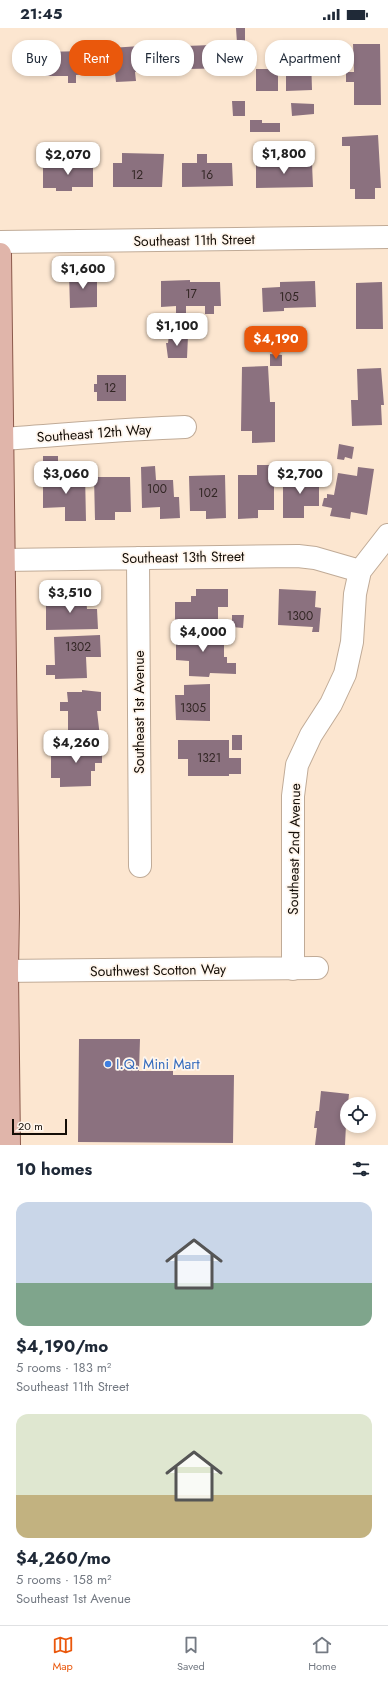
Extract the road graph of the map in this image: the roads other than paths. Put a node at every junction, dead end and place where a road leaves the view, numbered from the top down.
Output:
1 (388, 237) edge
2 (0, 242) edge
3 (0, 254) edge
4 (185, 427) dead end
5 (2, 439) junction
6 (388, 535) edge
7 (138, 558) junction
8 (3, 560) junction
9 (360, 571) junction
10 (140, 866) dead end
11 (317, 968) dead end
12 (293, 969) junction
13 (3, 972) edge
14 (9, 1145) edge

1 - 2 street, Southeast 11th Street
3 - 5 main road
4 - 5 street, Southeast 12th Way
5 - 8 main road
6 - 9 street, Southeast 2nd Avenue
7 - 8 street, Southeast 13th Street
7 - 9 street, Southeast 13th Street
7 - 10 street, Southeast 1st Avenue
8 - 13 main road
9 - 12 street, Southeast 2nd Avenue
11 - 12 street, Southwest Scotton Way
12 - 13 street, Southwest Scotton Way
13 - 14 main road

